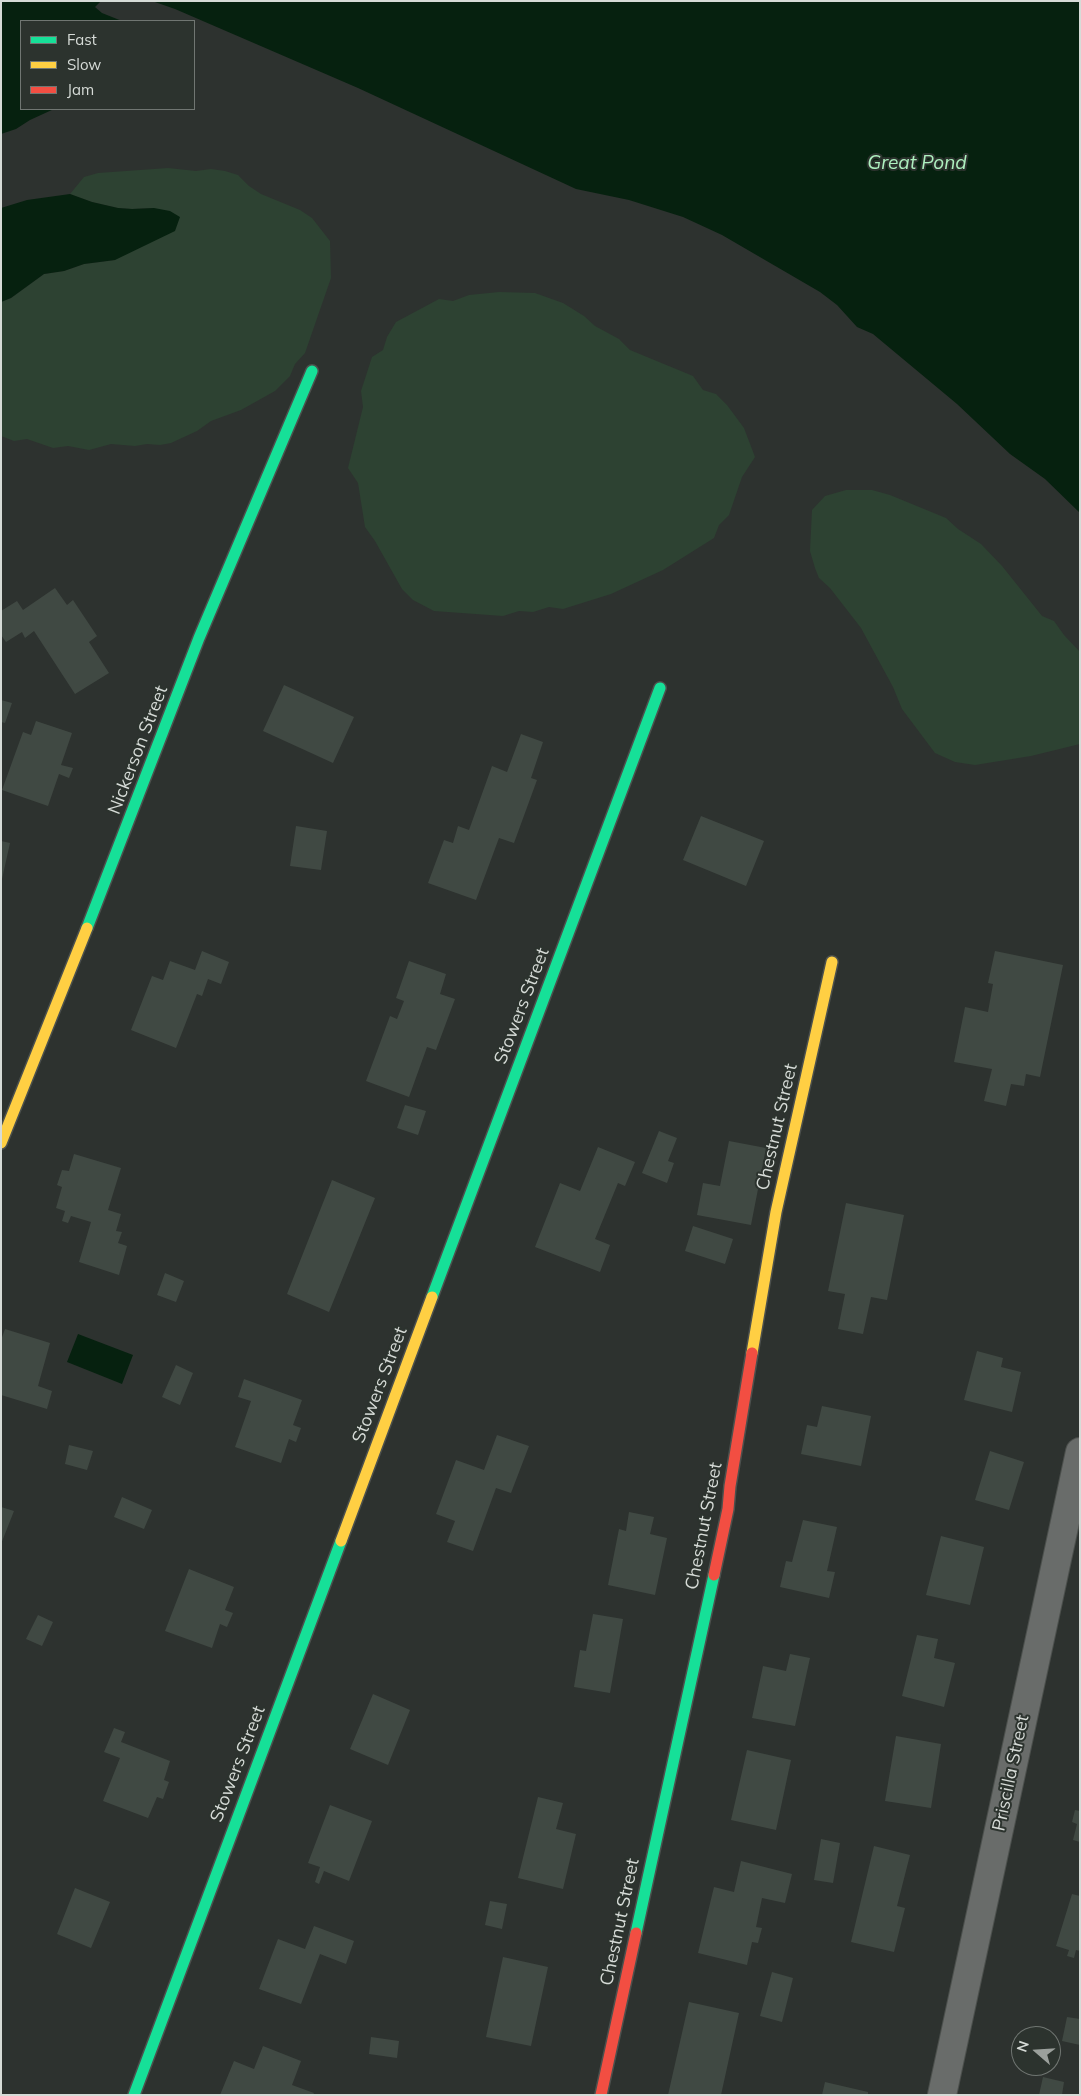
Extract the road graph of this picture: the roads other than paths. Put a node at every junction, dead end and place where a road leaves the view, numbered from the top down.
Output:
1 (312, 371) dead end
2 (660, 688) dead end
3 (832, 962) dead end
4 (1, 1143) edge
5 (1080, 1452) edge
6 (134, 2095) edge
7 (601, 2095) edge
8 (942, 2095) edge

1 - 4 street, Nickerson Street
2 - 6 street, Stowers Street
3 - 7 street, Chestnut Street
5 - 8 street, Priscilla Street

